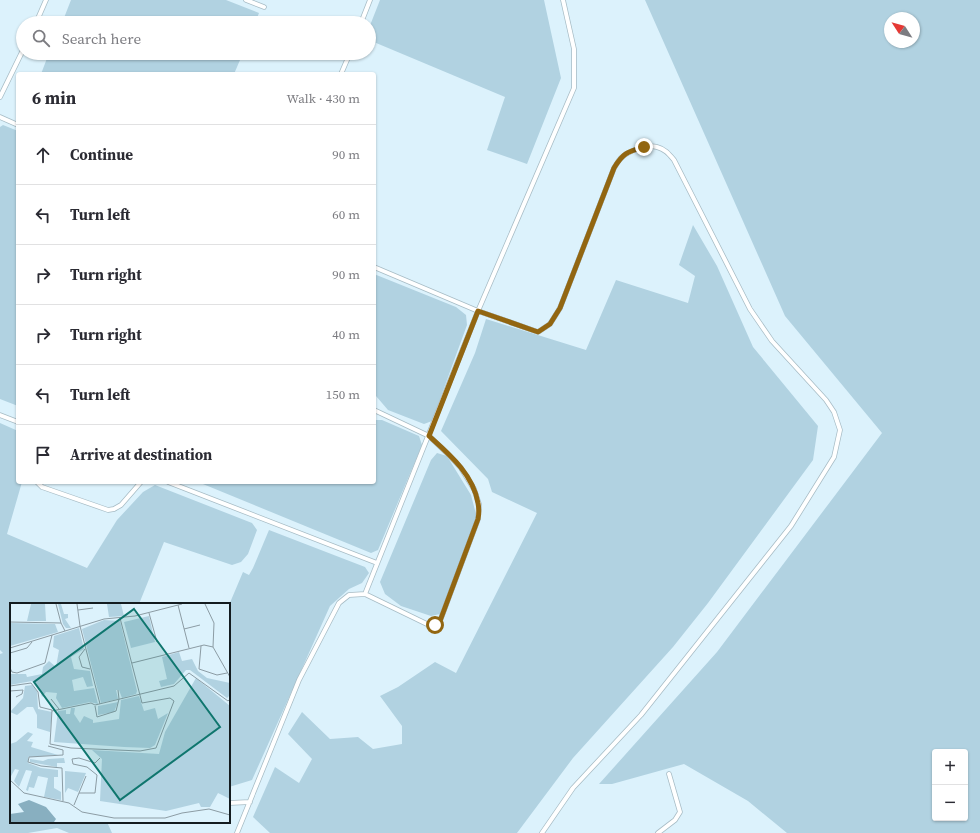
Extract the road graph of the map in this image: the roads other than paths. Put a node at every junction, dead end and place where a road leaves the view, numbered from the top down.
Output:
1 (46, 0) edge
2 (246, 0) edge
3 (370, 0) edge
4 (563, 0) edge
5 (264, 7) dead end
6 (39, 16) edge
7 (364, 16) edge
8 (18, 60) edge
9 (347, 60) edge
10 (342, 72) edge
11 (0, 97) edge
12 (0, 118) edge
13 (16, 124) edge
14 (376, 268) edge
15 (478, 311) junction
16 (376, 411) edge
17 (0, 415) edge
18 (16, 421) edge
19 (429, 436) junction
20 (39, 484) edge
21 (139, 484) edge
22 (173, 484) edge
23 (377, 563) junction
24 (365, 594) junction
25 (670, 774) dead end
26 (250, 802) junction
27 (230, 803) edge
28 (237, 833) edge
29 (542, 833) edge
30 (658, 833) edge

1 - 6 lane
2 - 5 lane
3 - 7 lane
4 - 15 lane
8 - 11 lane
9 - 10 lane
12 - 13 lane
14 - 15 lane
15 - 19 lane
15 - 29 lane
16 - 19 lane
17 - 18 lane
19 - 23 lane
19 - 24 lane
20 - 21 lane
22 - 23 lane
23 - 24 lane
24 - 26 lane
25 - 30 lane
26 - 27 lane
26 - 28 lane

